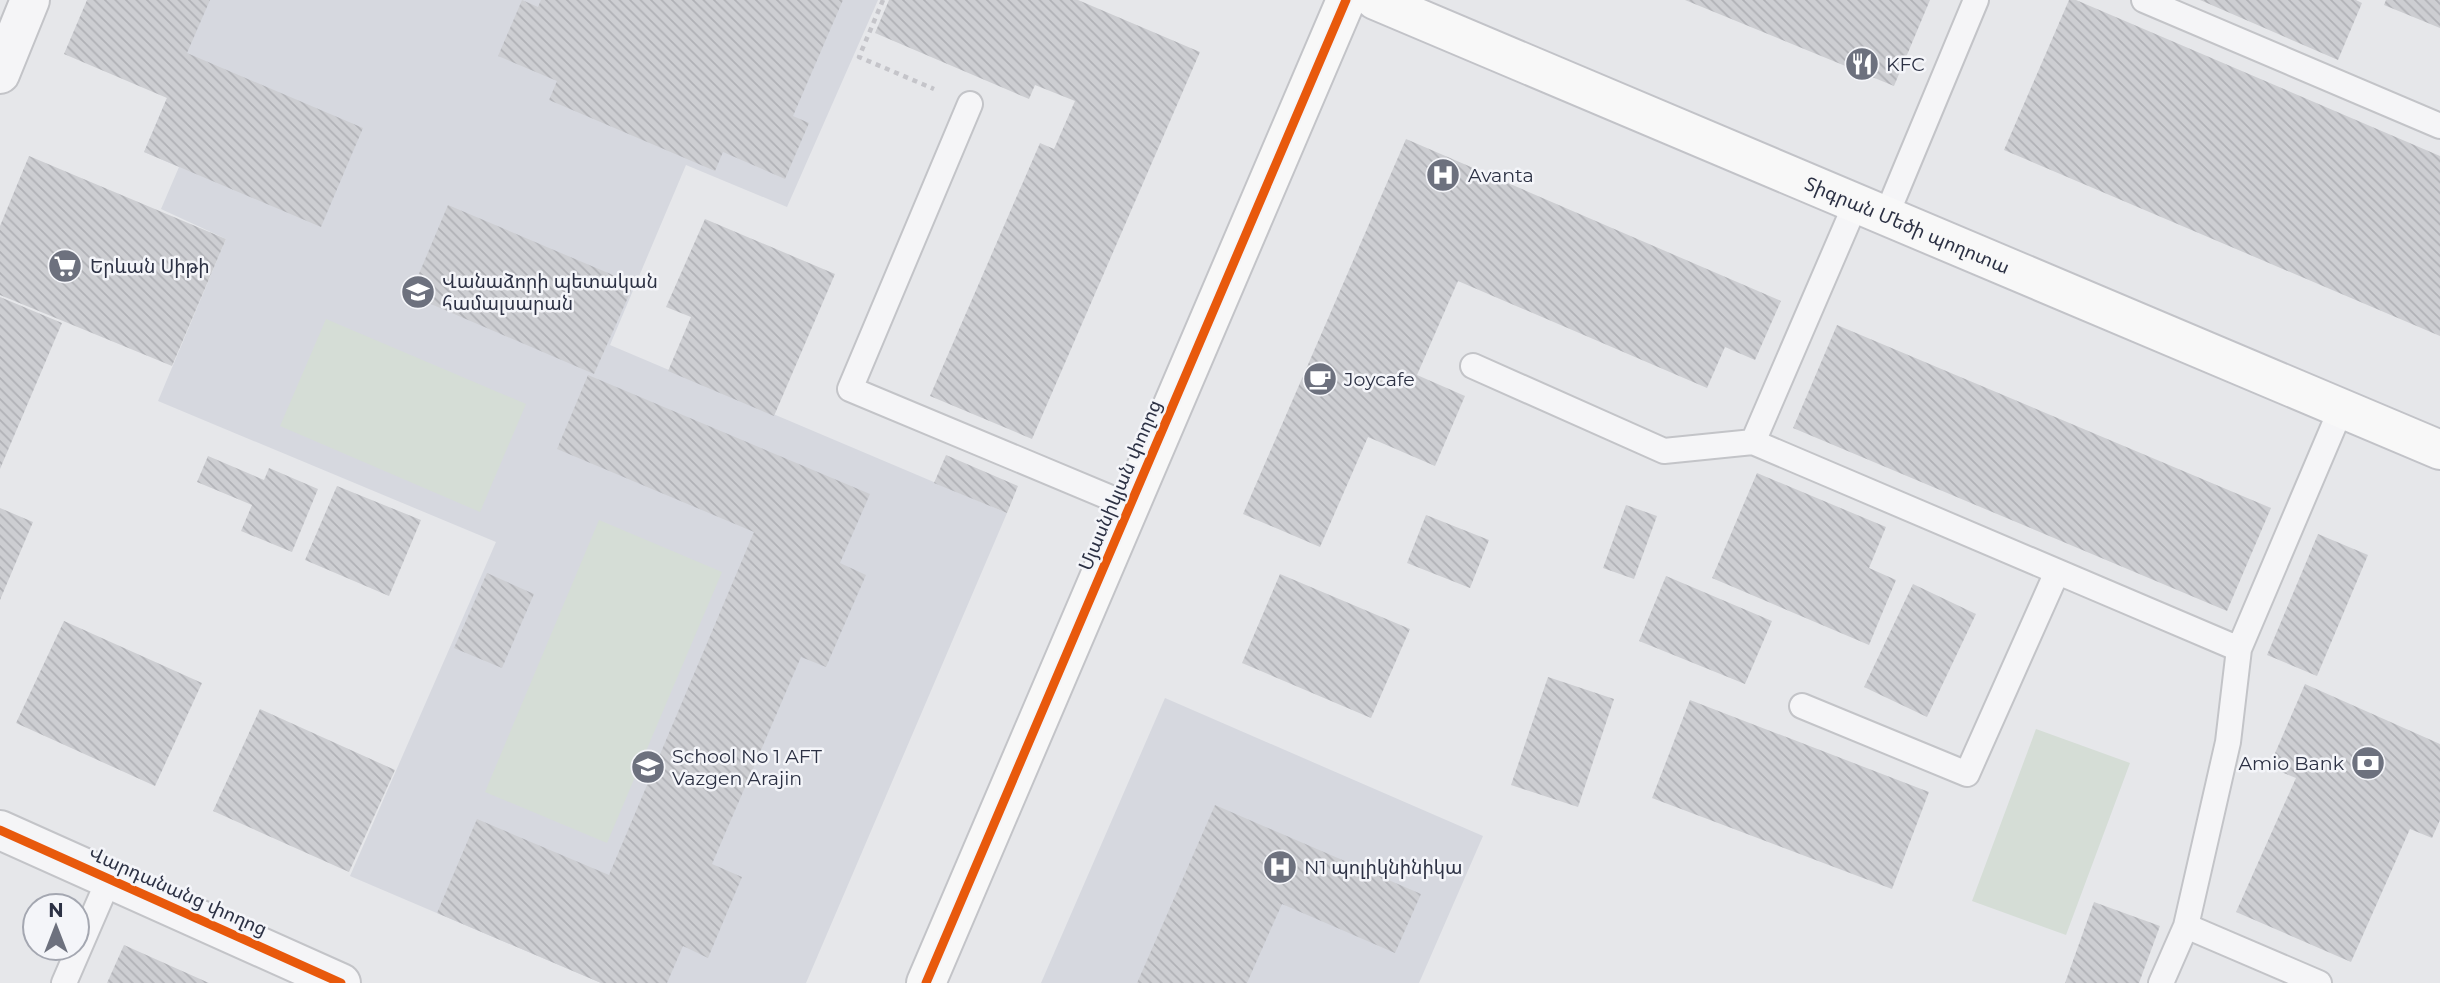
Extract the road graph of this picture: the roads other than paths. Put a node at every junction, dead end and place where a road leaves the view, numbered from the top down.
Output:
1 (30, 0) edge
2 (1346, 0) edge
3 (1375, 0) edge
4 (1976, 0) edge
5 (2144, 0) edge
6 (0, 74) edge
7 (970, 104) road end
8 (2440, 126) edge
9 (1871, 210) junction
10 (1473, 366) dead end
11 (2342, 409) junction
12 (1753, 443) junction
13 (2440, 450) edge
14 (1130, 506) junction
15 (2057, 572) junction
16 (2239, 649) junction
17 (1802, 706) dead end
18 (0, 830) edge
19 (109, 879) junction
20 (2186, 926) junction
21 (2310, 981) edge
22 (64, 983) edge
23 (341, 983) edge
24 (926, 983) edge
25 (2161, 983) edge

1 - 6 street
2 - 14 main road, Մյասնիկյան փողոց
3 - 9 main road, Տիգրան Մեծի պողոտա
4 - 9 lane
5 - 8 lane
7 - 14 lane
9 - 11 main road, Տիգրան Մեծի պողոտա
9 - 12 lane
10 - 12 lane
11 - 13 main road, Տիգրան Մեծի պողոտա
11 - 16 lane
12 - 15 lane
14 - 24 main road, Մյասնիկյան փողոց
15 - 16 lane
15 - 17 lane
16 - 20 lane
18 - 19 street, Վարդանանց փողոց
19 - 22 lane
19 - 23 street, Վարդանանց փողոց
20 - 21 lane
20 - 25 lane

